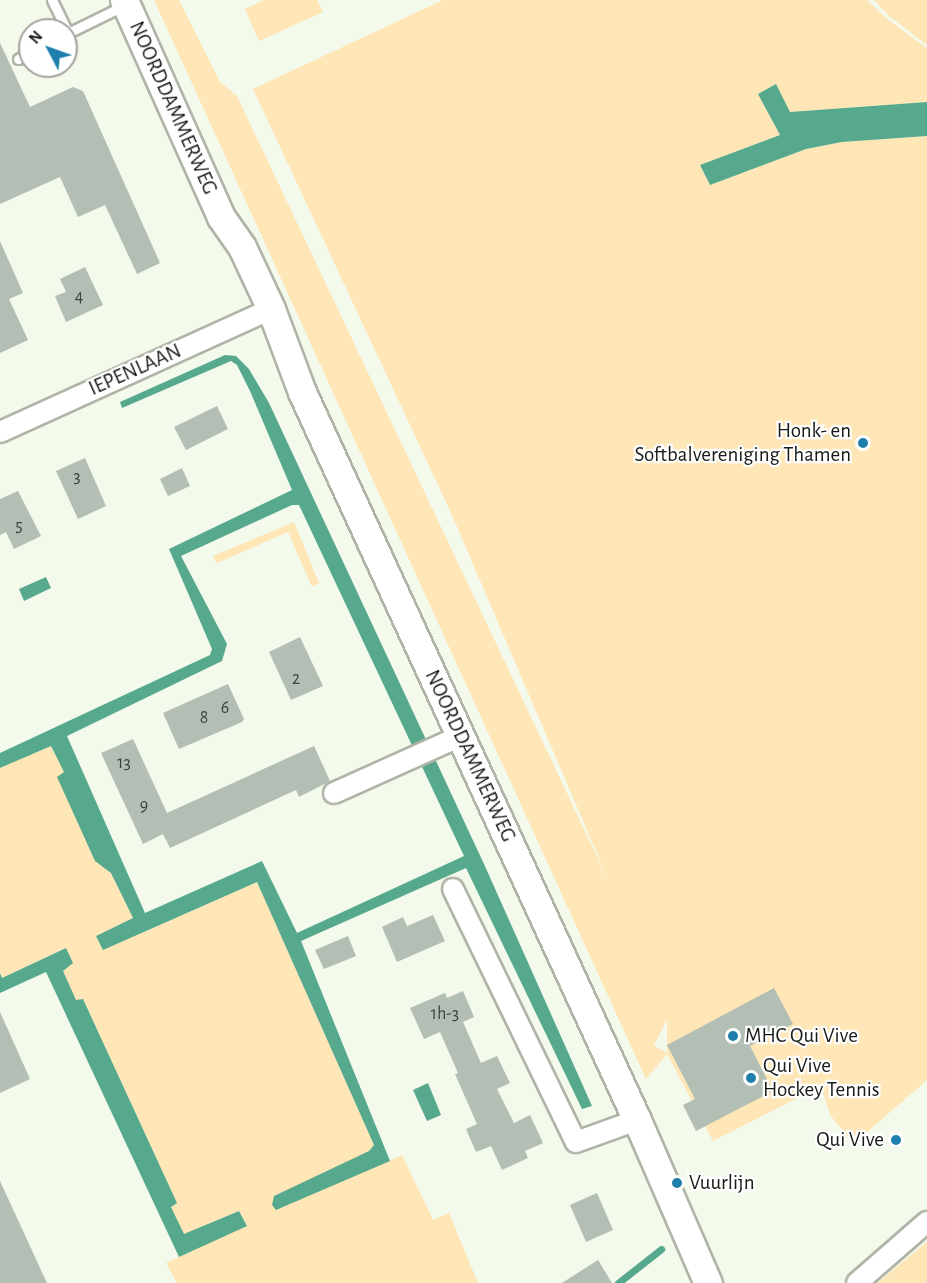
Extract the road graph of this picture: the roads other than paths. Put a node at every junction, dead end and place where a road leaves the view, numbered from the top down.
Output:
1 (52, 0) edge
2 (125, 2) edge
3 (60, 18) edge
4 (78, 28) edge
5 (263, 312) junction
6 (0, 432) edge
7 (450, 740) junction
8 (334, 794) dead end
9 (453, 889) dead end
10 (637, 1120) junction
11 (927, 1222) edge
12 (708, 1283) edge
13 (857, 1283) edge

1 - 3 lane
2 - 4 lane
2 - 5 street, NOORDDAMMERWEG
5 - 6 street, IEPENLAAN
5 - 7 street, NOORDDAMMERWEG
7 - 8 street
7 - 10 street, NOORDDAMMERWEG
9 - 10 street
10 - 12 street, NOORDDAMMERWEG
11 - 13 street

